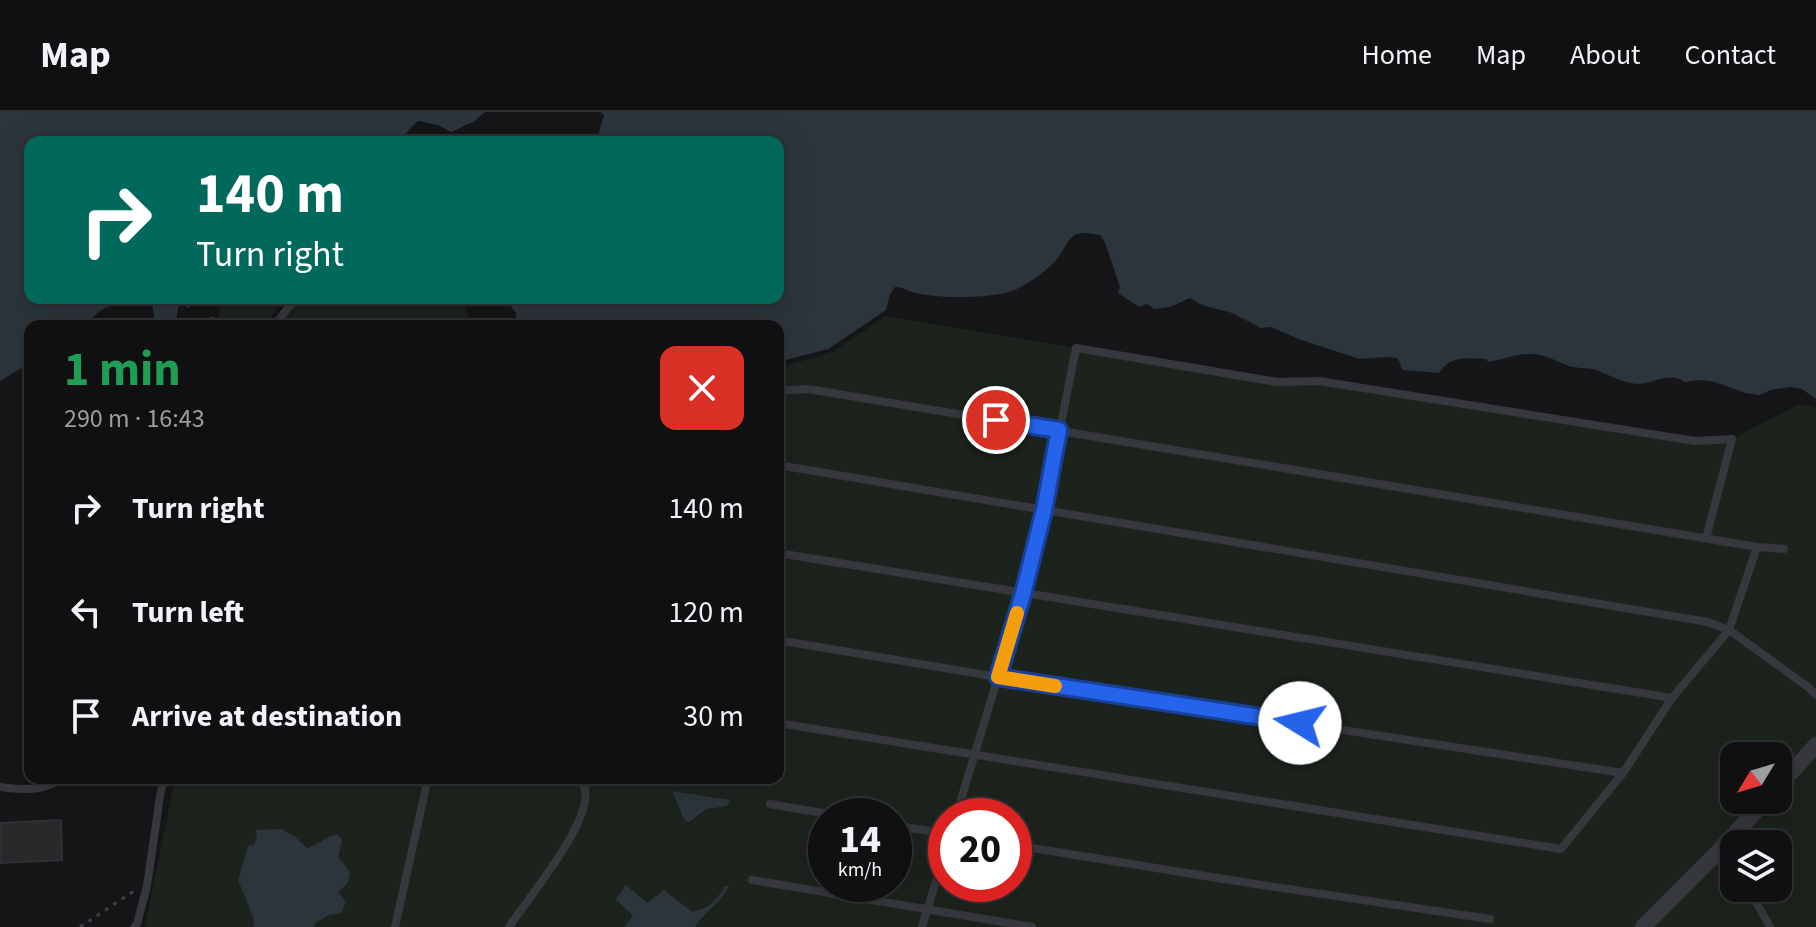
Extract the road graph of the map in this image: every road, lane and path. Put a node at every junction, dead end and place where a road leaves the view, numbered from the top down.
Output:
1 (291, 304) edge
2 (279, 320) edge
3 (784, 391) edge
4 (1059, 430) junction
5 (784, 466) edge
6 (1044, 510) junction
7 (1706, 538) junction
8 (1757, 547) junction
9 (1784, 549) dead end
10 (784, 554) edge
11 (1023, 594) junction
12 (1729, 630) junction
13 (784, 641) edge
14 (998, 677) junction
15 (1816, 695) edge
16 (1672, 698) junction
17 (784, 724) edge
18 (1816, 745) edge
19 (974, 756) junction
20 (1792, 772) edge
21 (1623, 773) junction
22 (52, 784) edge
23 (163, 784) edge
24 (427, 784) edge
25 (583, 784) edge
26 (0, 787) edge
27 (961, 798) edge
28 (770, 804) dead end
29 (808, 811) edge
30 (1753, 814) edge
31 (1032, 848) edge
32 (1715, 855) junction
33 (1720, 860) edge
34 (752, 880) dead end
35 (147, 886) junction
36 (929, 902) edge
37 (1756, 902) edge
38 (927, 909) junction
39 (1490, 919) dead end
40 (80, 927) edge
41 (134, 927) edge
42 (395, 927) edge
43 (509, 927) edge
44 (922, 927) edge
45 (1032, 927) edge
46 (1643, 927) edge
47 (1770, 927) edge

1 - 2 lane
3 - 4 lane
4 - 6 lane
4 - 7 lane
4 - 7 lane
5 - 6 lane
6 - 11 lane
6 - 12 lane
7 - 8 lane
8 - 9 lane
8 - 12 lane
10 - 11 lane
11 - 14 lane
11 - 16 lane
12 - 15 lane
12 - 16 lane
13 - 14 lane
14 - 19 lane
14 - 21 lane
16 - 21 lane
17 - 19 lane
18 - 20 street
19 - 21 lane
19 - 27 lane
22 - 26 lane
23 - 35 lane
24 - 42 lane
25 - 43 lane
28 - 29 lane
30 - 32 street
31 - 39 lane
32 - 33 lane
32 - 46 street
34 - 38 lane
35 - 40 path
35 - 41 lane
36 - 38 lane
37 - 47 lane
38 - 44 lane
38 - 45 lane

